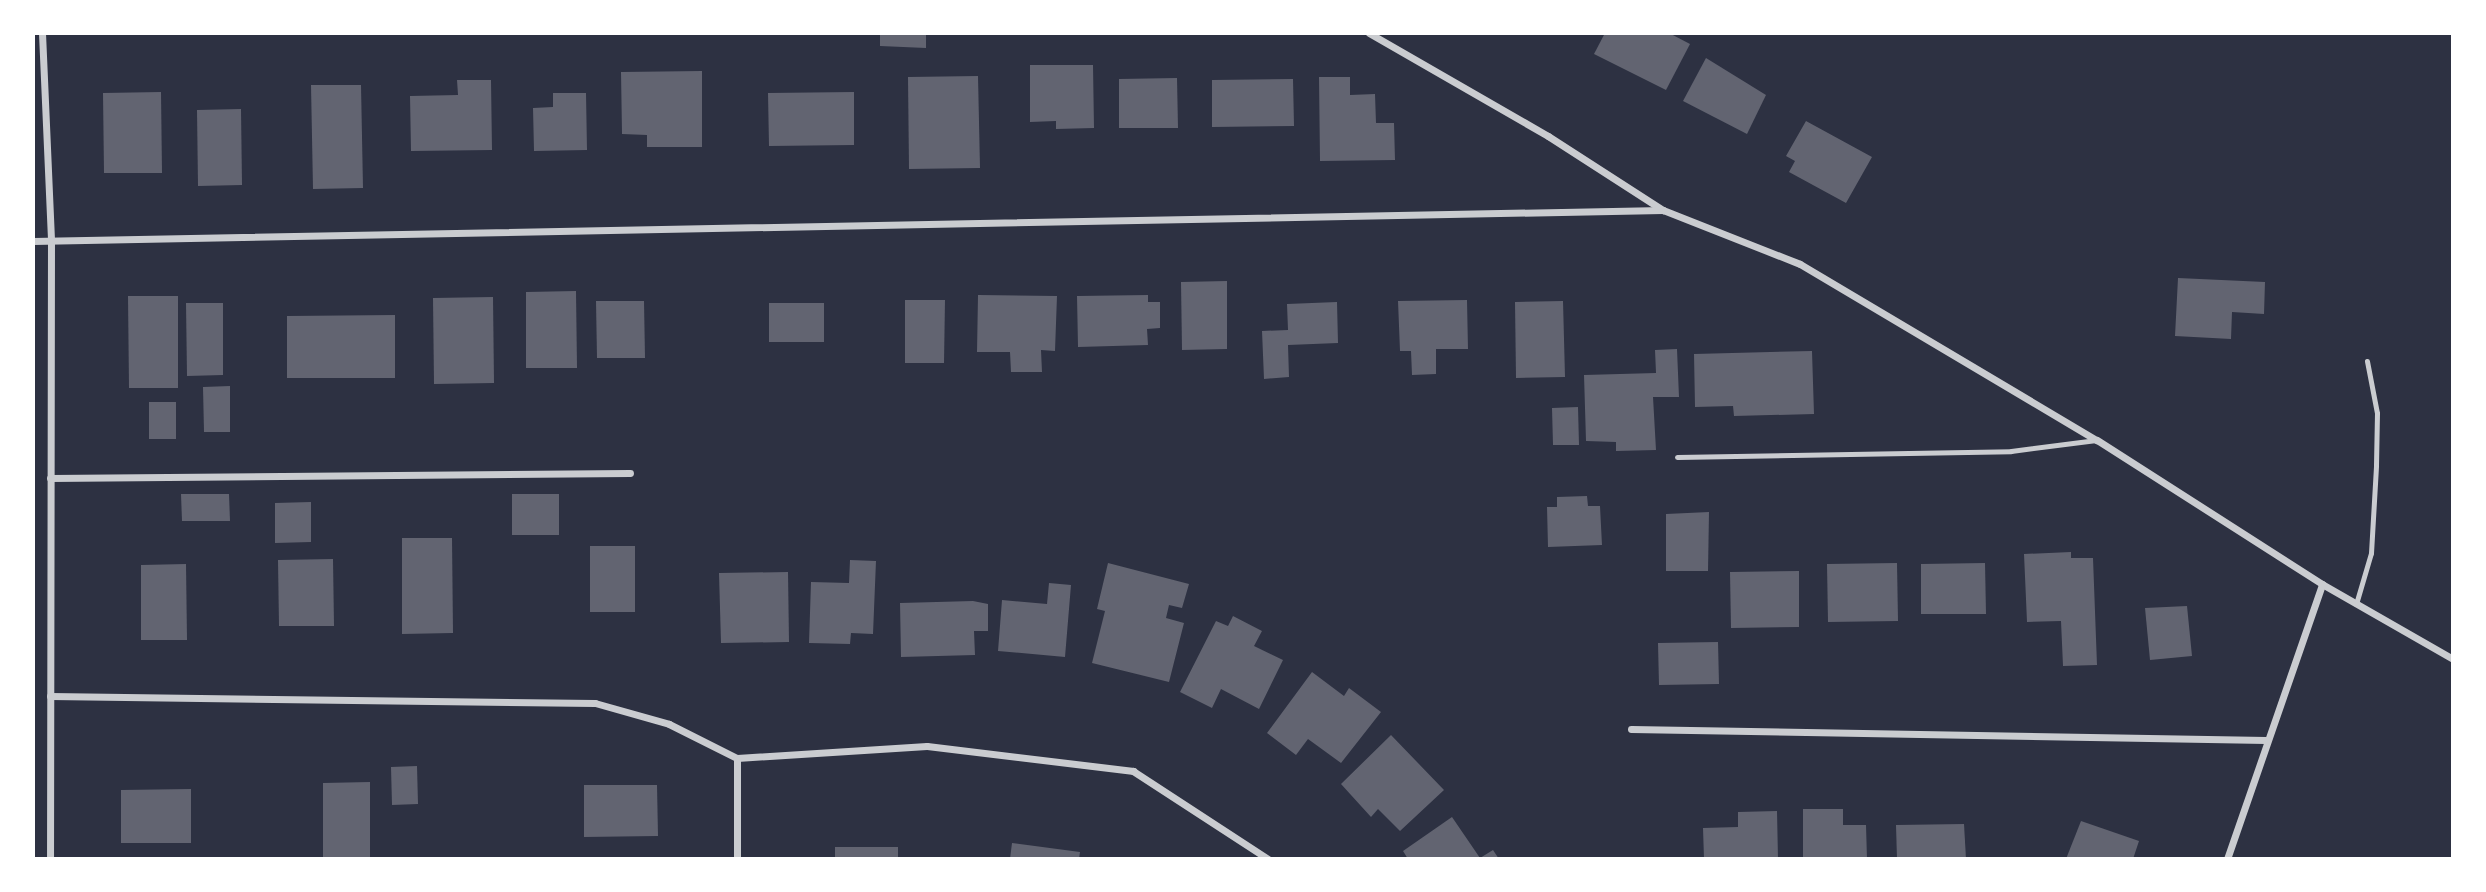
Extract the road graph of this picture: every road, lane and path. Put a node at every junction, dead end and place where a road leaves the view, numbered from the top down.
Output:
1 (42, 33) edge
2 (1369, 33) edge
3 (1663, 210) junction
4 (51, 240) junction
5 (33, 241) edge
6 (2367, 361) dead end
7 (2097, 440) junction
8 (1677, 457) dead end
9 (630, 472) dead end
10 (50, 478) junction
11 (2322, 584) junction
12 (2356, 604) junction
13 (2453, 659) edge
14 (50, 696) junction
15 (1631, 729) dead end
16 (2266, 740) junction
17 (737, 758) junction
18 (50, 859) edge
19 (737, 859) edge
20 (1268, 859) edge
21 (2227, 859) edge

1 - 4 street
2 - 3 street
3 - 4 street
3 - 7 street
4 - 5 street
4 - 10 street
6 - 12 lane
7 - 8 lane
7 - 11 street
9 - 10 street
10 - 14 street
11 - 12 street
11 - 16 street
12 - 13 street
14 - 17 street
14 - 18 street
15 - 16 street
16 - 21 street
17 - 19 street
17 - 20 street

